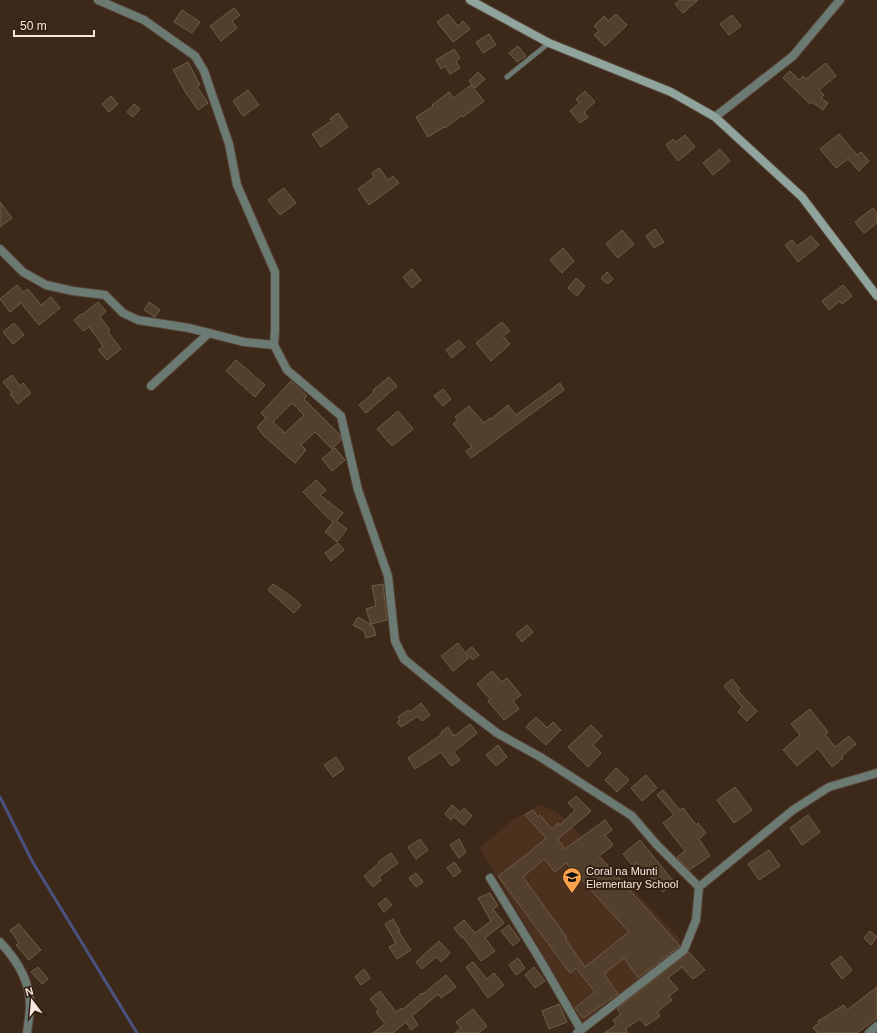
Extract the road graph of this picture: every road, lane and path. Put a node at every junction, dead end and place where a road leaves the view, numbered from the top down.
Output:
1 (98, 0) edge
2 (470, 0) edge
3 (840, 0) edge
4 (549, 43) junction
5 (507, 77) dead end
6 (715, 117) junction
7 (0, 249) edge
8 (877, 296) edge
9 (209, 333) junction
10 (274, 345) junction
11 (151, 386) dead end
12 (877, 773) edge
13 (490, 878) dead end
14 (699, 887) junction
15 (0, 942) edge
16 (877, 1026) edge
17 (579, 1031) edge
18 (27, 1033) edge
19 (869, 1033) edge

1 - 10 street
2 - 4 street
3 - 6 street
4 - 5 lane
4 - 6 street
6 - 8 street
7 - 9 street
9 - 10 street
9 - 11 street
10 - 14 street
12 - 14 street
13 - 17 street
14 - 17 street
15 - 18 street
16 - 19 street

